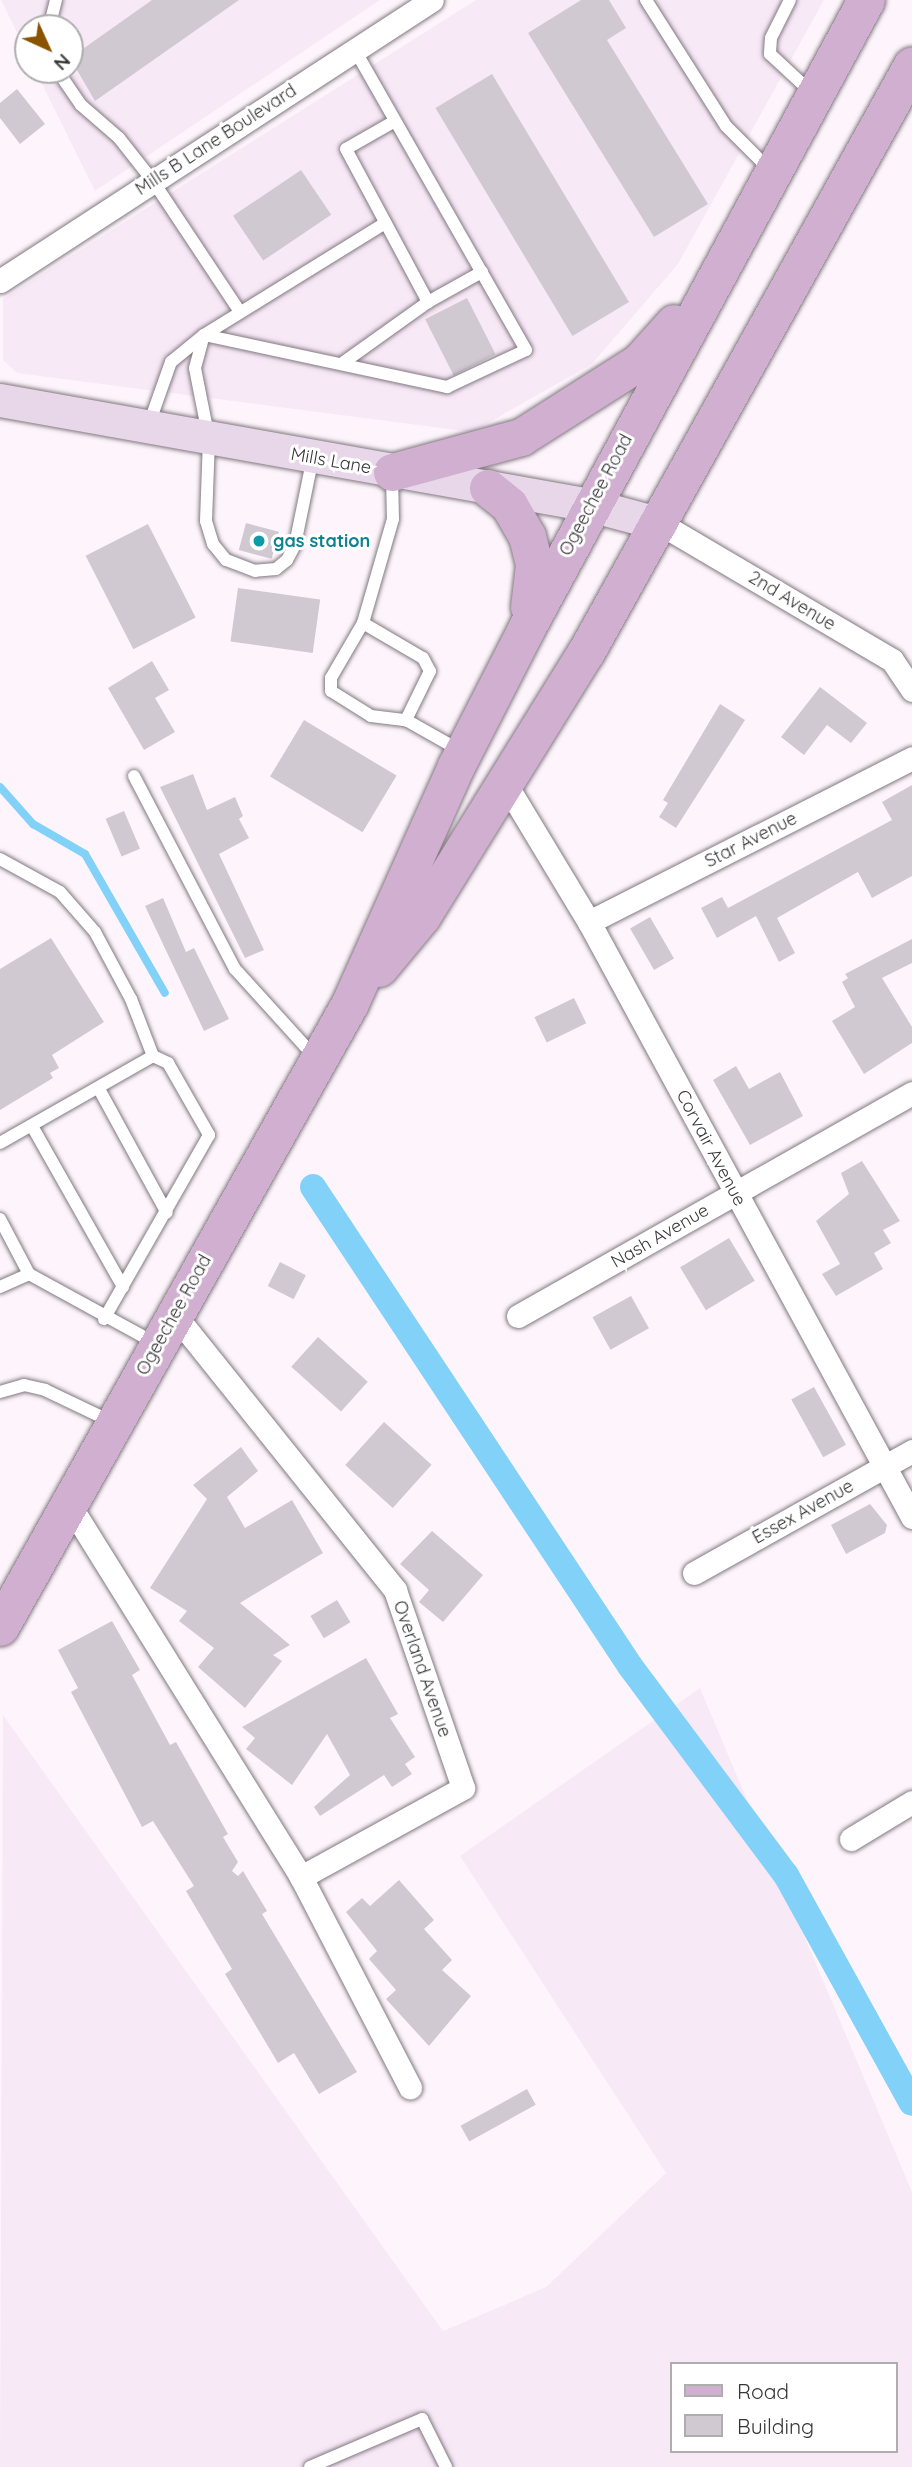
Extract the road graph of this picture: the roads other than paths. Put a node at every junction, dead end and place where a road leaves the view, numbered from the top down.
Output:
1 (432, 0) edge
2 (646, 0) edge
3 (790, 0) edge
4 (866, 0) edge
5 (355, 50) junction
6 (912, 65) edge
7 (66, 84) edge
8 (813, 94) junction
9 (395, 121) junction
10 (772, 172) junction
11 (153, 181) junction
12 (385, 223) junction
13 (482, 272) junction
14 (717, 275) junction
15 (0, 281) edge
16 (428, 302) junction
17 (240, 312) junction
18 (204, 335) junction
19 (344, 362) junction
20 (0, 400) edge
21 (148, 427) junction
22 (209, 439) junction
23 (313, 457) junction
24 (392, 472) junction
25 (488, 488) junction
26 (590, 505) junction
27 (661, 524) junction
28 (363, 623) junction
29 (526, 629) junction
30 (902, 666) edge
31 (912, 690) edge
32 (405, 720) junction
33 (463, 752) junction
34 (912, 758) edge
35 (134, 776) dead end
36 (505, 783) junction
37 (0, 859) edge
38 (589, 922) junction
39 (350, 1003) junction
40 (153, 1056) junction
41 (318, 1060) junction
42 (99, 1088) junction
43 (912, 1093) edge
44 (32, 1126) junction
45 (0, 1143) edge
46 (736, 1193) junction
47 (167, 1213) junction
48 (0, 1219) edge
49 (29, 1274) junction
50 (0, 1287) edge
51 (123, 1287) junction
52 (518, 1316) dead end
53 (104, 1319) junction
54 (166, 1329) junction
55 (0, 1392) edge
56 (114, 1423) junction
57 (912, 1451) edge
58 (885, 1466) junction
59 (69, 1504) junction
60 (912, 1517) edge
61 (694, 1573) dead end
62 (0, 1627) edge
63 (912, 1802) edge
64 (851, 1839) dead end
65 (301, 1877) junction
66 (410, 2087) dead end
67 (310, 2467) edge
68 (446, 2467) edge

1 - 5 street, Mills B Lane Boulevard
2 - 10 lane
3 - 8 lane
4 - 8 main road, Ogeechee Road
5 - 9 lane
5 - 11 street, Mills B Lane Boulevard
6 - 27 main road, Ogeechee Road
7 - 11 lane
8 - 10 main road, Ogeechee Road
9 - 12 lane
9 - 13 lane
10 - 14 main road, Ogeechee Road
11 - 15 street, Mills B Lane Boulevard
11 - 17 lane
12 - 16 lane
12 - 17 lane
13 - 16 lane
13 - 19 lane
14 - 24 main road
14 - 26 main road, Ogeechee Road
16 - 19 lane
17 - 18 lane
18 - 19 lane
18 - 21 lane
18 - 22 lane
20 - 21 main road, Mills Lane
21 - 22 main road, Mills Lane
22 - 23 main road, Mills Lane
22 - 23 lane
23 - 24 main road, Mills Lane
24 - 25 main road, Mills Lane
24 - 28 lane
25 - 26 main road, Mills Lane
25 - 29 main road
26 - 27 main road, Mills Lane
26 - 29 main road, Ogeechee Road
27 - 30 street, 2nd Avenue
27 - 36 main road, Ogeechee Road
28 - 32 lane
28 - 32 lane
29 - 33 main road, Ogeechee Road
30 - 31 street, 2nd Avenue
32 - 33 lane
33 - 39 main road, Ogeechee Road
34 - 38 street, Star Avenue
35 - 41 lane
36 - 38 street, Corvair Avenue
36 - 39 main road, Ogeechee Road
37 - 40 lane
38 - 46 street, Corvair Avenue
39 - 41 main road, Ogeechee Road
40 - 42 lane
40 - 47 lane
41 - 54 main road, Ogeechee Road
42 - 44 lane
42 - 47 lane
43 - 46 street, Nash Avenue
44 - 45 lane
44 - 51 lane
46 - 52 street, Nash Avenue
46 - 58 street, Corvair Avenue
47 - 51 lane
48 - 49 lane
49 - 50 lane
49 - 53 lane
51 - 53 lane
53 - 54 lane
54 - 56 main road, Ogeechee Road
54 - 65 street, Overland Avenue
55 - 56 lane
56 - 59 main road, Ogeechee Road
57 - 58 street, Essex Avenue
58 - 60 street, Corvair Avenue
58 - 61 street, Essex Avenue
59 - 62 main road, Ogeechee Road
59 - 65 street
63 - 64 street
65 - 66 street
67 - 68 lane

